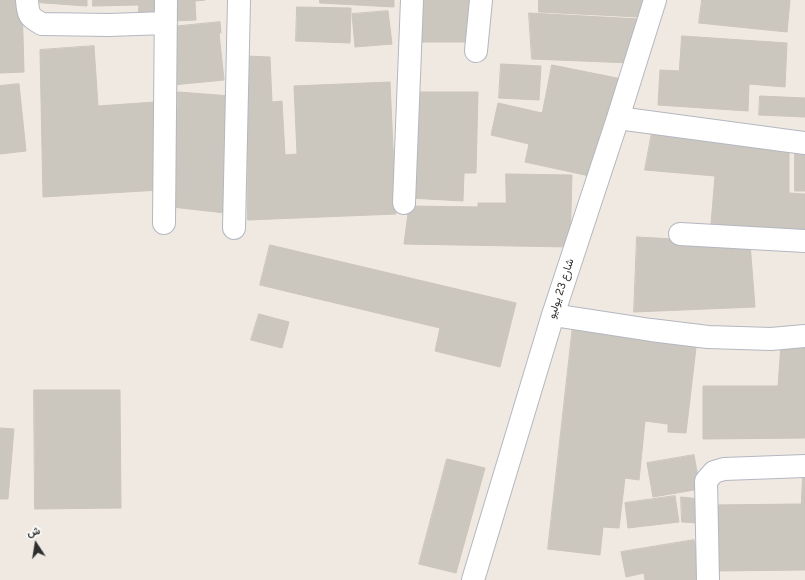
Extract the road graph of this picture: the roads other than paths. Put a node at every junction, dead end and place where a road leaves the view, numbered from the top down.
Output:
1 (26, 0) edge
2 (166, 0) edge
3 (239, 0) edge
4 (412, 0) edge
5 (482, 0) edge
6 (655, 0) edge
7 (166, 23) junction
8 (476, 51) dead end
9 (618, 118) junction
10 (805, 143) edge
11 (404, 203) dead end
12 (164, 223) dead end
13 (234, 228) dead end
14 (680, 234) dead end
15 (805, 241) edge
16 (553, 315) junction
17 (805, 336) edge
18 (805, 466) edge
19 (473, 580) edge
20 (708, 580) edge

1 - 7 street
2 - 7 street
3 - 13 street
4 - 11 street
5 - 8 street
6 - 9 street, شارع 23 يوليو
7 - 12 street
9 - 10 street
9 - 16 street, شارع 23 يوليو
14 - 15 street
16 - 17 street
16 - 19 street, شارع 23 يوليو
18 - 20 street

